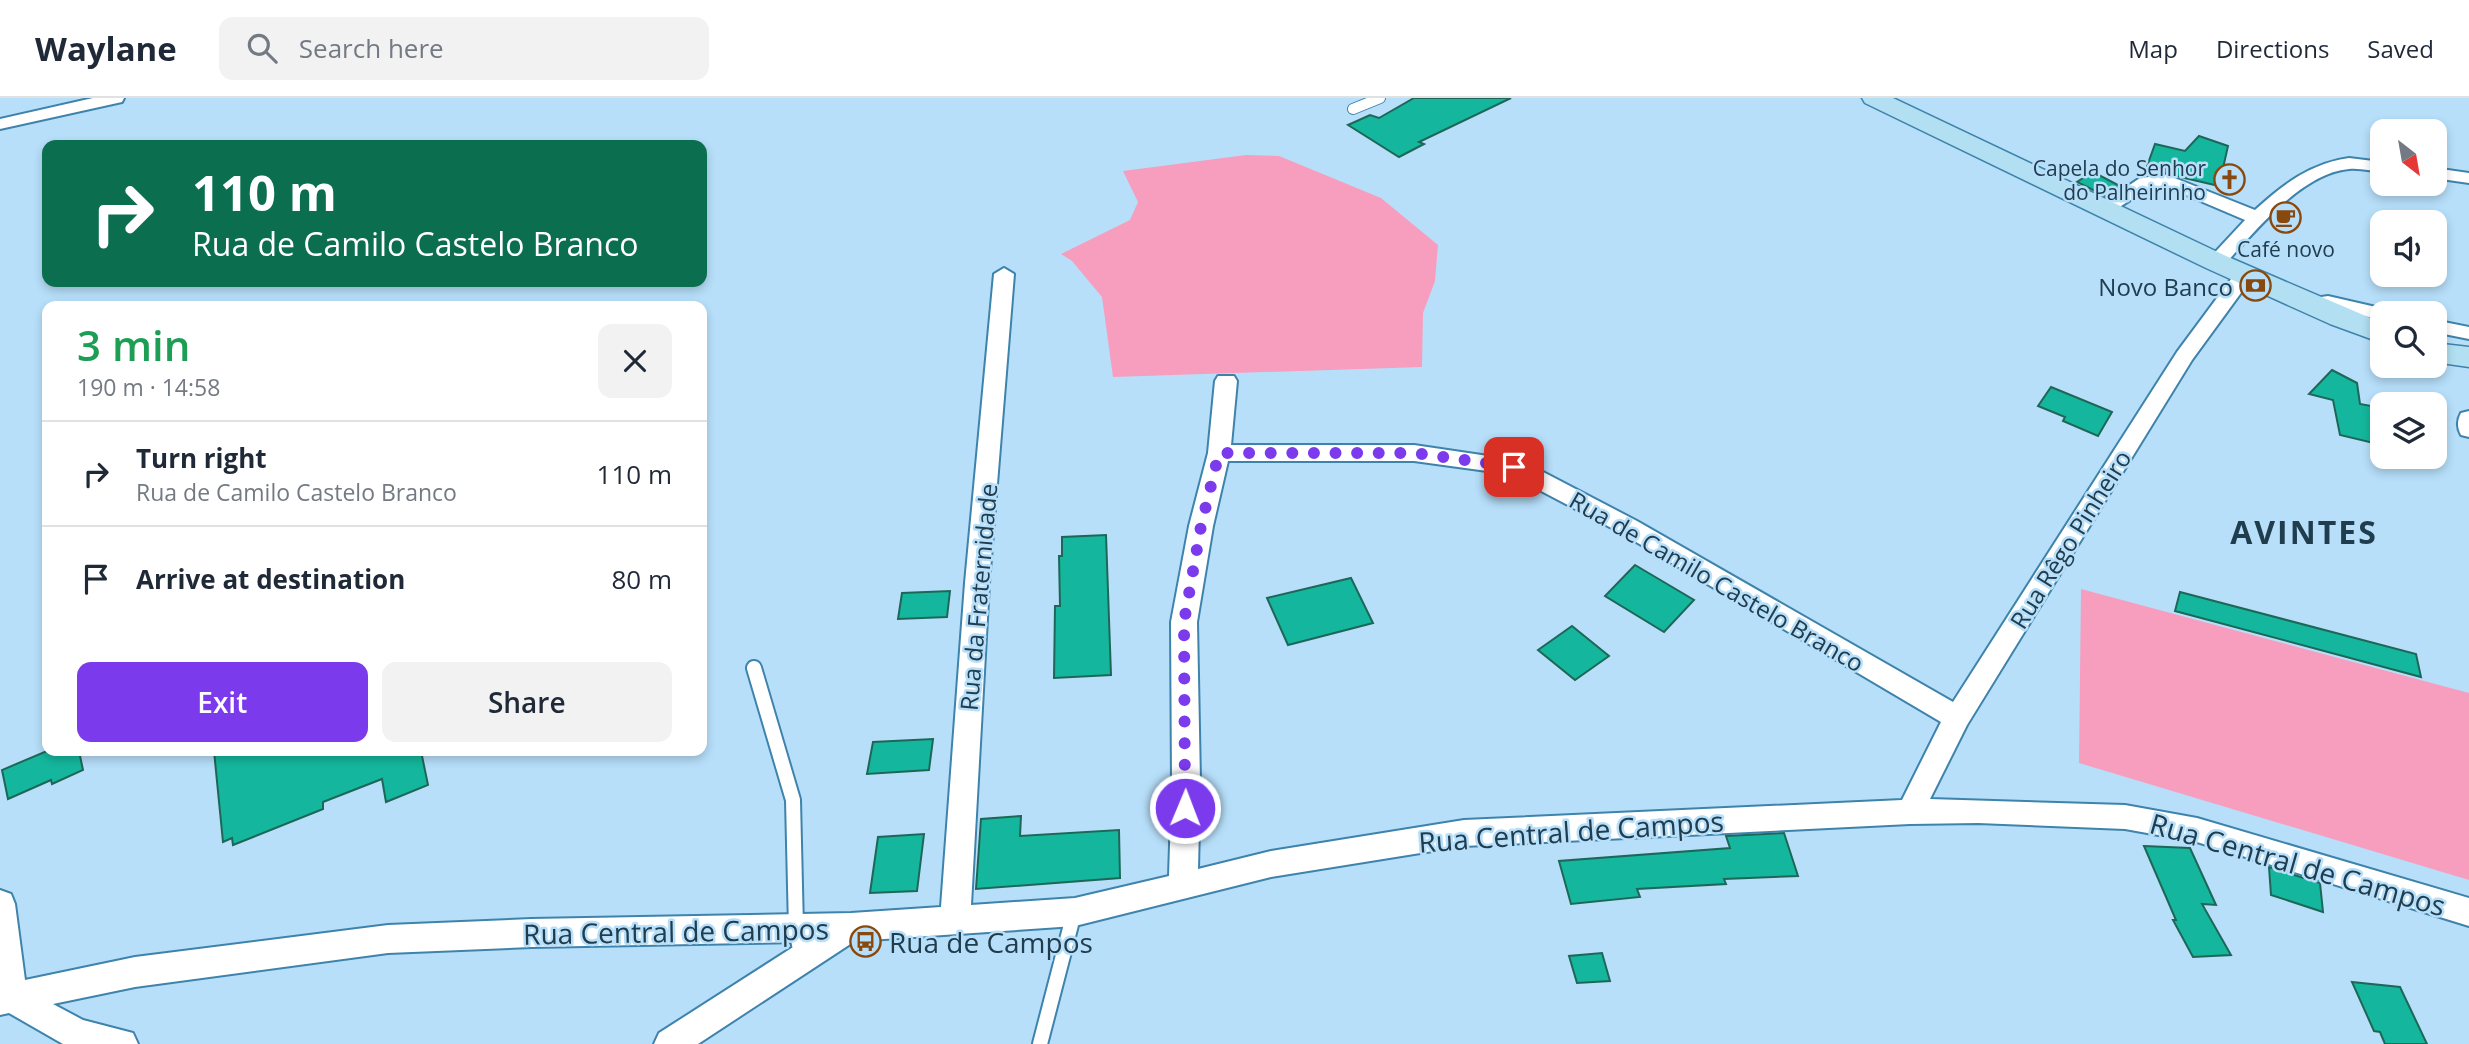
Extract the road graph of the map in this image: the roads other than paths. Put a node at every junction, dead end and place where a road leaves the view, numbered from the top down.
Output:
1 (116, 98) edge
2 (1380, 98) edge
3 (1874, 98) edge
4 (1353, 109) dead end
5 (0, 124) edge
6 (2370, 166) edge
7 (2447, 175) edge
8 (2469, 178) edge
9 (2103, 209) junction
10 (2259, 219) junction
11 (2216, 262) junction
12 (1004, 274) dead end
13 (2244, 275) junction
14 (2308, 304) junction
15 (2370, 311) edge
16 (2370, 329) edge
17 (2456, 349) edge
18 (1226, 381) dead end
19 (2469, 386) edge
20 (2469, 418) edge
21 (2469, 430) edge
22 (1219, 453) junction
23 (754, 668) dead end
24 (1957, 719) junction
25 (1910, 812) junction
26 (1183, 887) junction
27 (0, 904) edge
28 (1074, 912) junction
29 (2469, 912) edge
30 (955, 921) junction
31 (851, 927) junction
32 (796, 929) junction
33 (802, 960) junction
34 (6, 999) edge
35 (122, 1044) edge
36 (670, 1044) edge
37 (1040, 1044) edge

1 - 5 street
2 - 4 lane
3 - 9 street
6 - 10 street
7 - 8 street
9 - 10 street
9 - 11 street
10 - 11 street
11 - 13 street
12 - 30 street, Rua da Fraternidade
13 - 14 street
13 - 24 street, Rua Rêgo Pinheiro
14 - 15 street
14 - 16 street
17 - 19 street
18 - 22 street
20 - 21 street
22 - 24 street, Rua de Camilo Castelo Branco
22 - 26 street
23 - 32 lane
24 - 25 street, Rua Rêgo Pinheiro
25 - 26 street, Rua Central de Campos
25 - 29 street, Rua Central de Campos
26 - 28 street, Rua Central de Campos
27 - 34 street
28 - 30 street, Rua Central de Campos
28 - 37 lane
30 - 31 street, Rua Central de Campos
31 - 32 street, Rua Central de Campos
31 - 33 street
32 - 33 lane
32 - 34 street, Rua Central de Campos
33 - 36 street
34 - 35 street

